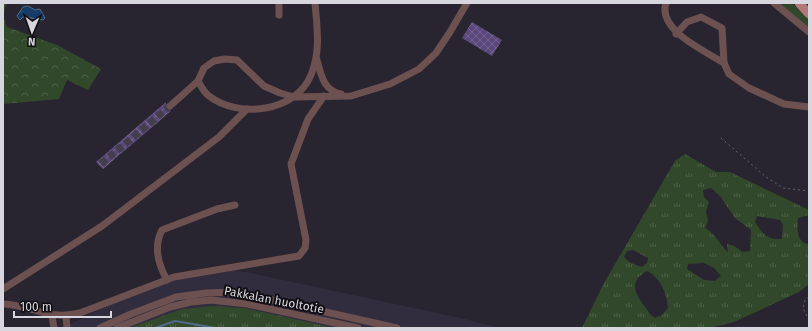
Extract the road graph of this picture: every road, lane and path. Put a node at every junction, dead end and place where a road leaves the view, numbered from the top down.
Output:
1 (279, 3) edge
2 (315, 3) edge
3 (467, 3) edge
4 (666, 3) edge
5 (774, 3) edge
6 (798, 3) edge
7 (802, 3) edge
8 (809, 7) edge
9 (809, 14) edge
10 (279, 15) dead end
11 (809, 32) edge
12 (676, 34) junction
13 (317, 60) junction
14 (724, 63) junction
15 (198, 81) junction
16 (324, 96) junction
17 (351, 96) junction
18 (294, 97) junction
19 (170, 106) tunnel mouth
20 (809, 107) edge
21 (247, 109) junction
22 (721, 138) dead end
23 (809, 191) edge
24 (235, 205) dead end
25 (167, 280) junction
26 (3, 289) edge
27 (809, 297) edge
28 (3, 304) edge
29 (52, 316) junction
30 (66, 317) junction
31 (809, 320) edge
32 (54, 328) edge
33 (68, 328) edge
34 (100, 328) edge
35 (117, 328) edge
36 (358, 328) edge
37 (397, 328) edge

1 - 10 lane
2 - 13 lane
3 - 17 lane
4 - 12 lane
5 - 11 lane
6 - 9 main road
7 - 8 main road
12 - 14 lane
12 - 14 lane
13 - 17 lane
13 - 18 lane
14 - 20 lane
15 - 18 lane
15 - 19 lane
15 - 21 lane
16 - 17 lane
16 - 18 lane
16 - 25 lane
18 - 21 lane
21 - 26 lane
22 - 23 path
24 - 25 lane
25 - 30 lane
27 - 31 path
28 - 29 lane
29 - 30 lane
29 - 32 lane
30 - 33 lane
34 - 37 lane
35 - 36 lane, Pakkalan huoltotie

